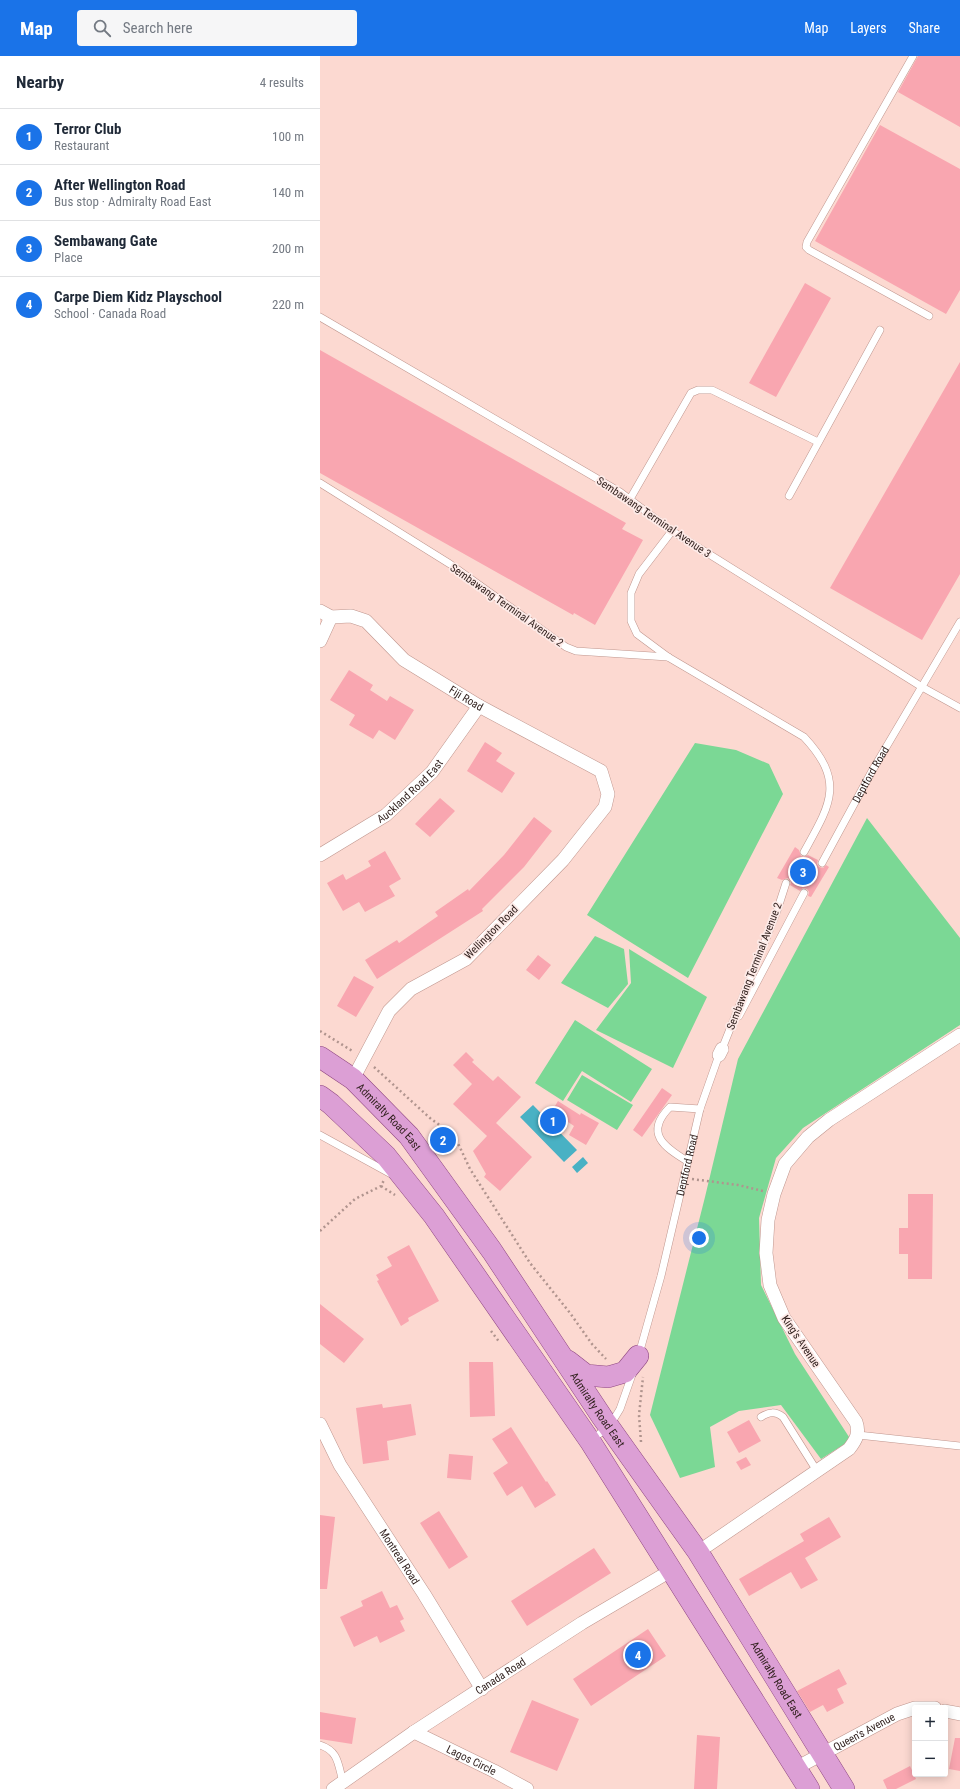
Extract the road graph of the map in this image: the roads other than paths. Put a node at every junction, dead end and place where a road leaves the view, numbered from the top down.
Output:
1 (913, 56) edge
2 (929, 316) dead end
3 (320, 317) edge
4 (880, 330) dead end
5 (818, 442) junction
6 (320, 483) edge
7 (789, 496) dead end
8 (630, 499) junction
9 (672, 531) junction
10 (325, 614) edge
11 (960, 622) edge
12 (320, 641) edge
13 (668, 657) junction
14 (922, 688) junction
15 (479, 706) junction
16 (960, 708) edge
17 (608, 794) joint
18 (804, 852) dead end
19 (320, 855) edge
20 (822, 863) dead end
21 (786, 883) dead end
22 (804, 893) dead end
23 (960, 1035) edge
24 (720, 1052) junction
25 (320, 1057) edge
26 (353, 1079) junction
27 (320, 1096) edge
28 (700, 1109) junction
29 (320, 1135) edge
30 (687, 1161) junction
31 (397, 1177) junction
32 (561, 1356) junction
33 (638, 1356) junction
34 (761, 1417) dead end
35 (320, 1424) edge
36 (609, 1427) junction
37 (858, 1435) junction
38 (590, 1441) junction
39 (960, 1446) edge
40 (817, 1471) junction
41 (698, 1552) junction
42 (672, 1570) junction
43 (482, 1689) junction
44 (912, 1709) edge
45 (948, 1712) edge
46 (960, 1714) edge
47 (414, 1732) junction
48 (320, 1745) edge
49 (822, 1753) junction
50 (796, 1768) junction
51 (338, 1786) edge
52 (527, 1789) edge
53 (809, 1789) edge
54 (844, 1789) edge

1 - 2 lane
3 - 8 lane, Sembawang Terminal Avenue 3
4 - 5 lane
5 - 7 lane
5 - 8 lane
6 - 13 lane, Sembawang Terminal Avenue 2
8 - 9 lane, Sembawang Terminal Avenue 3
9 - 13 lane
9 - 14 lane, Sembawang Terminal Avenue 3
10 - 12 street
10 - 15 street, Fiji Road
11 - 14 lane, Deptford Road
13 - 18 lane, Sembawang Terminal Avenue 2
14 - 16 lane, Sembawang Terminal Avenue 3
14 - 20 lane, Deptford Road
15 - 17 street, Fiji Road
15 - 19 street, Auckland Road East
17 - 26 street, Wellington Road
21 - 24 lane, Sembawang Terminal Avenue 2
22 - 24 lane, Deptford Road
23 - 37 street, King's Avenue
24 - 28 lane, Deptford Road
25 - 26 main road, Admiralty Road East
26 - 32 main road, Admiralty Road East
27 - 31 main road
28 - 30 lane, Deptford Road
28 - 30 lane
29 - 31 lane
30 - 33 lane, Deptford Road
31 - 38 main road
32 - 33 main road
32 - 36 main road, Admiralty Road East
33 - 36 lane, Deptford Road
34 - 40 lane
35 - 43 street, Montreal Road
36 - 38 lane, Deptford Road
36 - 41 main road, Admiralty Road East
37 - 39 lane
37 - 40 street
38 - 42 main road
40 - 41 street
41 - 49 main road, Admiralty Road East
42 - 43 street, Canada Road
42 - 50 main road
43 - 47 street, Canada Road
44 - 49 street, Queen's Avenue
45 - 46 street
47 - 51 street, Canada Road
47 - 52 street, Lagos Circle
48 - 51 lane
49 - 50 street, Queen's Avenue
49 - 54 main road, Admiralty Road East
50 - 53 main road

